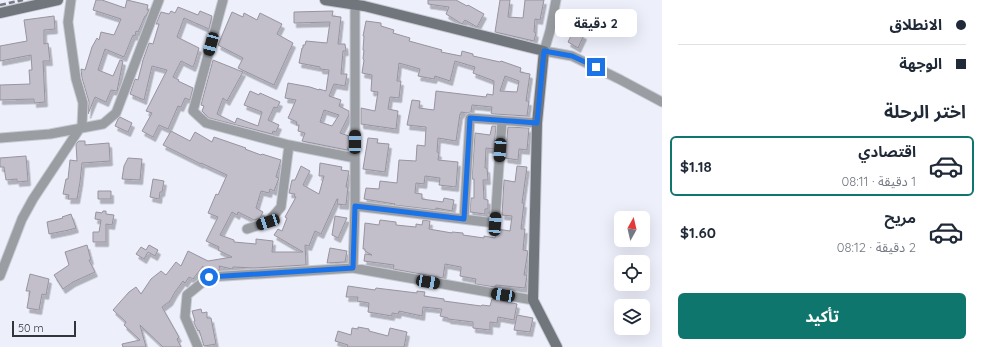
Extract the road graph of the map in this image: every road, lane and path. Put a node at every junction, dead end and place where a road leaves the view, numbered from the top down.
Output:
1 (58, 0) edge
2 (71, 0) edge
3 (159, 0) edge
4 (223, 0) edge
5 (326, 0) edge
6 (556, 0) edge
7 (355, 5) junction
8 (0, 13) edge
9 (544, 51) junction
10 (662, 102) edge
11 (502, 120) junction
12 (537, 123) junction
13 (80, 128) junction
14 (0, 138) edge
15 (289, 145) junction
16 (355, 158) junction
17 (355, 206) junction
18 (464, 219) junction
19 (247, 229) dead end
20 (353, 268) junction
21 (0, 276) edge
22 (533, 300) junction
23 (198, 347) edge
24 (557, 347) edge

1 - 8 main road
2 - 13 street
3 - 13 street
4 - 15 street
5 - 7 main road
6 - 9 street
7 - 9 main road
7 - 16 street
9 - 10 street
9 - 12 main road
11 - 12 street
11 - 18 street
11 - 18 street
12 - 22 main road
13 - 14 street
13 - 21 street
15 - 16 street
15 - 19 street
16 - 17 street
17 - 18 street
17 - 20 street
20 - 22 street
20 - 23 street
22 - 24 main road

